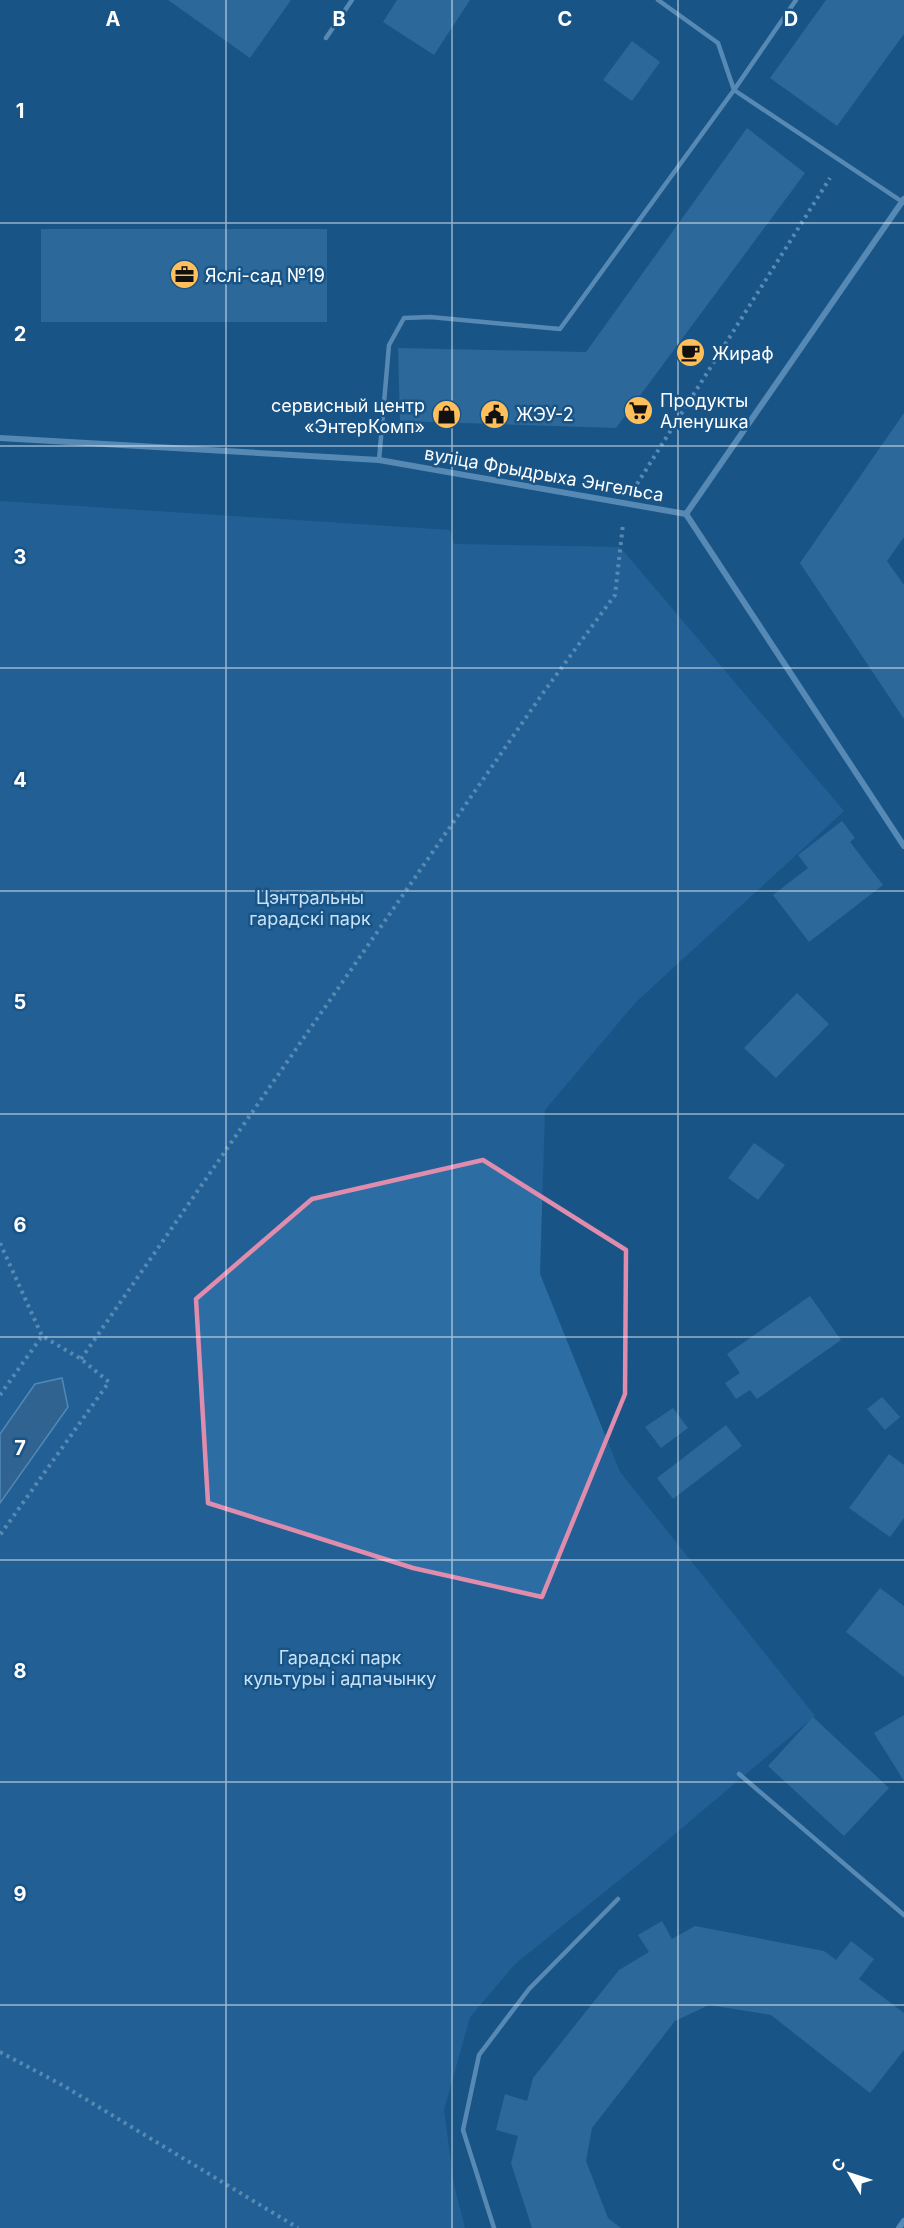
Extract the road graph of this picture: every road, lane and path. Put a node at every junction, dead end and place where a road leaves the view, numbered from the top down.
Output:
1 (352, 0) edge
2 (658, 0) edge
3 (796, 0) edge
4 (326, 38) dead end
5 (734, 90) junction
6 (841, 161) junction
7 (904, 201) edge
8 (0, 438) edge
9 (379, 460) junction
10 (625, 503) junction
11 (686, 514) junction
12 (902, 838) edge
13 (904, 846) edge
14 (0, 1244) edge
15 (42, 1336) junction
16 (81, 1359) junction
17 (0, 1395) edge
18 (0, 1535) edge
19 (739, 1774) dead end
20 (618, 1899) dead end
21 (904, 1915) edge
22 (0, 2052) edge
23 (904, 2221) edge
24 (298, 2228) edge
25 (494, 2228) edge
26 (899, 2228) edge

1 - 4 lane
2 - 5 lane
3 - 5 lane
5 - 6 lane
5 - 9 lane
6 - 7 lane
6 - 10 path
7 - 11 street
8 - 9 street, вуліца Фрыдрыха Энгельса
9 - 10 street, вуліца Фрыдрыха Энгельса
10 - 11 street, вуліца Фрыдрыха Энгельса
10 - 16 path
11 - 12 street, вуліца Фрыдрыха Энгельса
12 - 13 street, вуліца Фрыдрыха Энгельса
14 - 15 path
15 - 16 path
15 - 17 path
16 - 18 path
19 - 21 lane
20 - 25 lane
22 - 24 path
23 - 26 street

